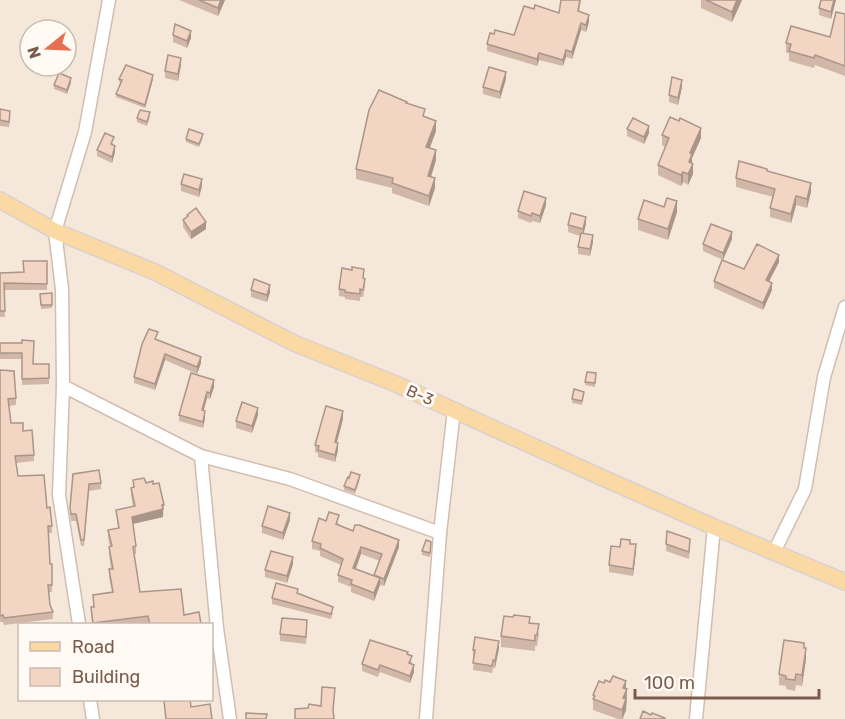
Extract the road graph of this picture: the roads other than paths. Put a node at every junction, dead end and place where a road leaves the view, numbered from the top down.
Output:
1 (109, 0) edge
2 (0, 200) edge
3 (56, 231) junction
4 (845, 307) edge
5 (63, 386) junction
6 (454, 410) junction
7 (201, 456) junction
8 (714, 527) junction
9 (440, 532) junction
10 (774, 552) junction
11 (845, 582) edge
12 (79, 623) edge
13 (90, 701) edge
14 (93, 719) edge
15 (230, 719) edge
16 (426, 719) edge
17 (696, 719) edge

1 - 3 street
2 - 3 main road, B-3
3 - 5 street
3 - 6 main road, B-3
4 - 10 street
5 - 7 street
5 - 12 street
6 - 8 main road, B-3
6 - 9 street
7 - 9 street
7 - 15 street
8 - 10 main road, B-3
8 - 17 street
9 - 16 street
10 - 11 main road, B-3
13 - 14 street

